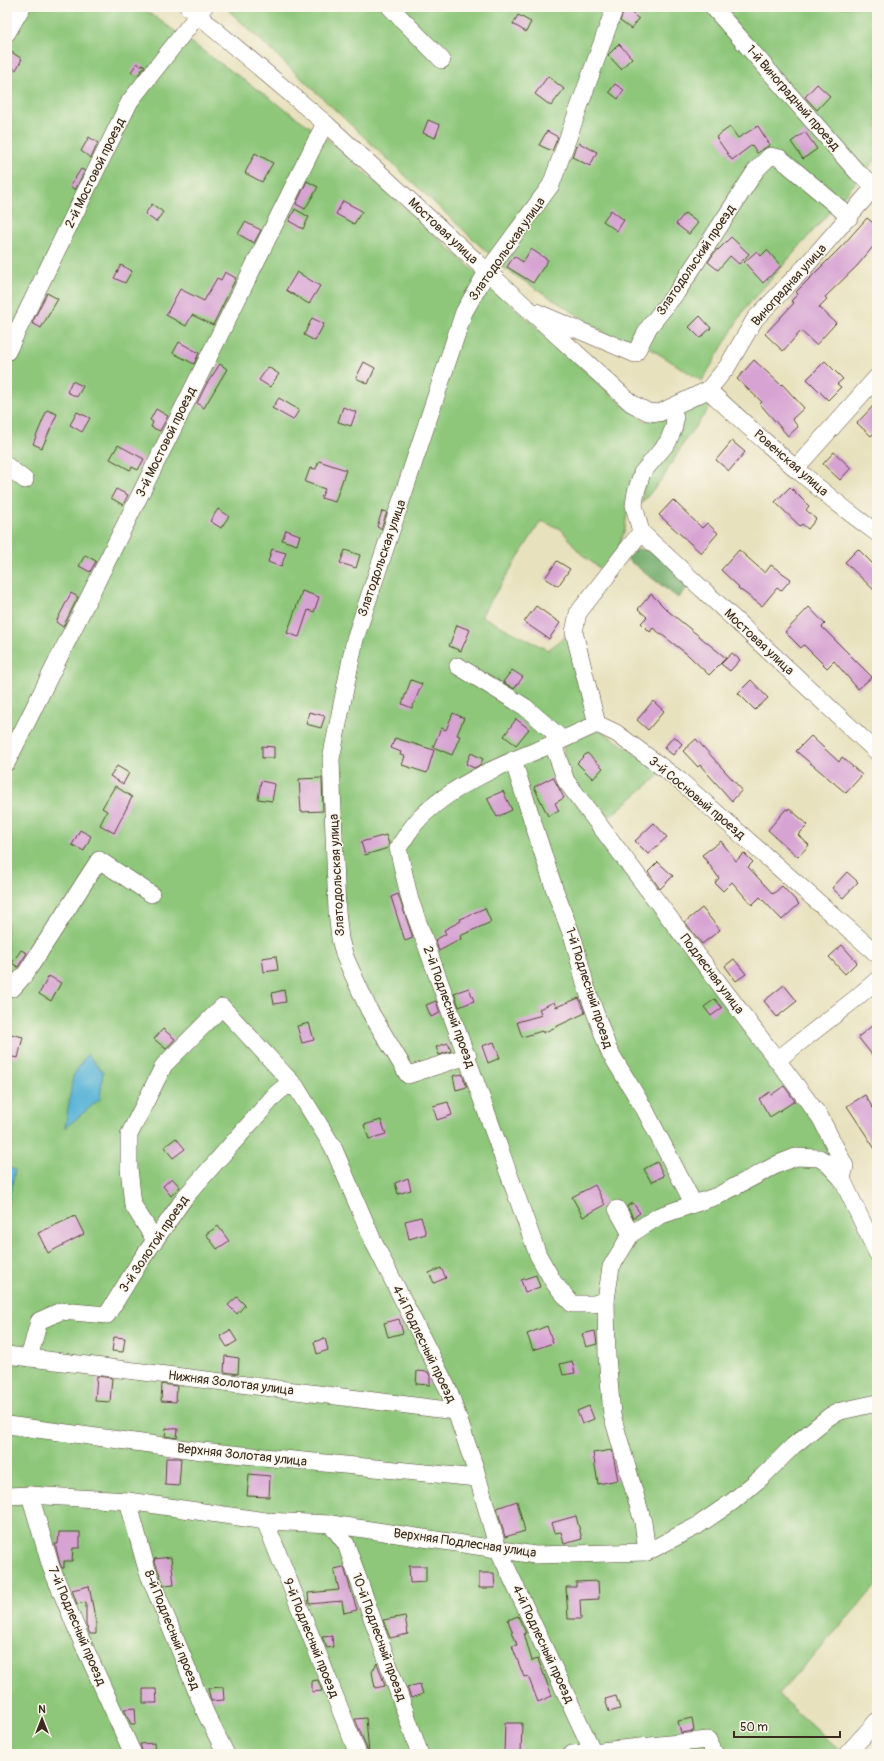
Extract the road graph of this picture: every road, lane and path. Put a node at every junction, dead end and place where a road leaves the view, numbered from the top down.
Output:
1 (22, 7) edge
2 (390, 7) edge
3 (615, 7) edge
4 (713, 7) edge
5 (196, 10) edge
6 (7, 33) edge
7 (442, 60) dead end
8 (325, 123) junction
9 (876, 185) edge
10 (850, 217) junction
11 (487, 272) junction
12 (526, 308) junction
13 (7, 352) edge
14 (877, 377) edge
15 (708, 390) junction
16 (670, 408) junction
17 (7, 466) edge
18 (795, 468) junction
19 (25, 480) dead end
20 (641, 532) junction
21 (877, 533) edge
22 (458, 666) dead end
23 (597, 724) junction
24 (557, 741) junction
25 (877, 752) edge
26 (513, 760) junction
27 (7, 762) edge
28 (151, 894) dead end
29 (877, 954) edge
30 (877, 980) edge
31 (7, 984) edge
32 (468, 1056) junction
33 (778, 1060) junction
34 (296, 1087) junction
35 (842, 1179) junction
36 (693, 1203) junction
37 (617, 1210) dead end
38 (631, 1234) junction
39 (155, 1240) junction
40 (877, 1253) edge
41 (606, 1300) junction
42 (7, 1355) edge
43 (29, 1358) junction
44 (877, 1403) edge
45 (455, 1410) junction
46 (7, 1425) edge
47 (477, 1478) junction
48 (30, 1495) junction
49 (7, 1496) edge
50 (128, 1501) junction
51 (265, 1521) junction
52 (331, 1524) junction
53 (498, 1548) junction
54 (647, 1552) junction
55 (877, 1721) edge
56 (593, 1753) edge
57 (133, 1754) edge
58 (226, 1754) edge
59 (358, 1754) edge
60 (420, 1754) edge
61 (572, 1754) edge
62 (715, 1754) edge
63 (846, 1754) edge

1 - 6 street
2 - 7 street
3 - 11 street, Златодольская улица
4 - 9 street, 1-й Виноградный проезд
5 - 8 street, Мостовая улица
5 - 13 street, 2-й Мостовой проезд
8 - 11 street, Мостовая улица
8 - 27 street, 3-й Мостовой проезд
9 - 10 street, Виноградная улица
10 - 12 street, Златодольский проезд
10 - 15 street, Виноградная улица
11 - 12 street, Мостовая улица
11 - 32 street, Златодольская улица
12 - 16 street, Мостовая улица
14 - 18 street
15 - 16 street, Мостовая улица
15 - 18 street, Ровенская улица
16 - 20 street
17 - 19 street
18 - 21 street, Ровенская улица
20 - 23 street
20 - 25 street, Мостовая улица
22 - 24 street
23 - 24 street
23 - 29 street, 3-й Сосновый проезд
24 - 26 street, 2-й Подлесный проезд
24 - 33 street, Подлесная улица
26 - 32 street, 2-й Подлесный проезд
26 - 36 street, 1-й Подлесный проезд
28 - 31 street
30 - 33 street
32 - 41 street, 2-й Подлесный проезд
33 - 35 street, Подлесная улица
34 - 39 street, 3-й Золотой проезд
34 - 39 street, 4-й Подлесный проезд
34 - 45 street, 4-й Подлесный проезд
35 - 36 street
35 - 40 street, Подлесная улица
36 - 38 street
37 - 38 street
38 - 41 street
39 - 43 street, 3-й Золотой проезд
41 - 54 street
42 - 43 street, Нижняя Золотая улица
43 - 45 street, Нижняя Золотая улица
44 - 54 street, Верхняя Подлесная улица
45 - 47 street, 4-й Подлесный проезд
46 - 47 street, Верхняя Золотая улица
47 - 53 street, 4-й Подлесный проезд
48 - 49 street, Верхняя Подлесная улица
48 - 50 street, Верхняя Подлесная улица
48 - 57 street, 7-й Подлесный проезд
50 - 51 street, Верхняя Подлесная улица
50 - 58 street, 8-й Подлесный проезд
51 - 52 street, Верхняя Подлесная улица
51 - 59 street, 9-й Подлесный проезд
52 - 53 street, Верхняя Подлесная улица
52 - 60 street, 10-й Подлесный проезд
53 - 54 street, Верхняя Подлесная улица
53 - 56 street, 4-й Подлесный проезд
55 - 63 street
56 - 61 street
56 - 62 street

